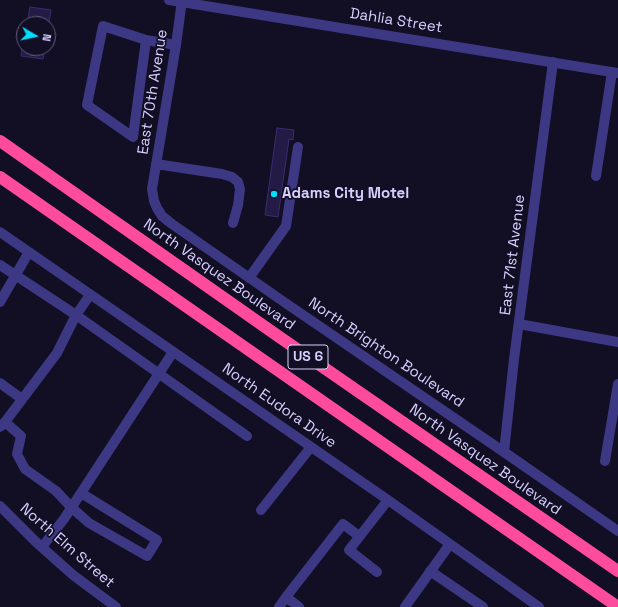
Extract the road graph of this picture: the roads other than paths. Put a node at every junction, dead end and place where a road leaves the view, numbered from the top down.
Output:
1 (168, 0) edge
2 (182, 1) edge
3 (146, 40) junction
4 (176, 45) junction
5 (553, 62) junction
6 (615, 72) edge
7 (0, 141) edge
8 (298, 147) dead end
9 (156, 164) junction
10 (596, 176) dead end
11 (0, 177) edge
12 (152, 189) joint
13 (233, 223) dead end
14 (0, 232) edge
15 (29, 252) junction
16 (0, 265) edge
17 (15, 275) junction
18 (249, 278) junction
19 (90, 295) junction
20 (0, 302) edge
21 (76, 316) junction
22 (519, 324) junction
23 (618, 342) edge
24 (173, 352) junction
25 (158, 373) junction
26 (0, 383) edge
27 (618, 384) edge
28 (22, 399) junction
29 (3, 424) edge
30 (247, 436) dead end
31 (311, 447) junction
32 (504, 452) junction
33 (605, 461) dead end
34 (81, 493) junction
35 (388, 500) junction
36 (0, 506) edge
37 (71, 507) junction
38 (261, 510) dead end
39 (618, 531) edge
40 (359, 536) junction
41 (450, 544) junction
42 (42, 547) junction
43 (430, 571) junction
44 (618, 571) edge
45 (377, 572) dead end
46 (286, 597) junction
47 (116, 607) edge
48 (279, 607) edge
49 (299, 607) edge
50 (405, 607) edge
51 (483, 607) edge
52 (539, 607) edge
53 (618, 607) edge

1 - 2 street, Dahlia Street
2 - 4 street, East 70th Avenue
2 - 5 street, Dahlia Street
3 - 3 street
3 - 4 street
4 - 9 street, East 70th Avenue
5 - 6 street, Dahlia Street
5 - 22 street, East 71st Avenue
6 - 10 street
7 - 44 highway, North Vasquez Boulevard / US 6
8 - 18 street
9 - 12 street, East 70th Avenue
9 - 13 street
11 - 53 highway, US 6
12 - 18 street, North Brighton Boulevard
14 - 15 street, North Eudora Drive
15 - 17 street
15 - 19 street, North Eudora Drive
16 - 17 street
17 - 20 street
17 - 21 street
18 - 32 street, North Brighton Boulevard
19 - 21 street
19 - 24 street, North Eudora Drive
21 - 25 street
21 - 28 street
22 - 23 street
22 - 32 street, East 71st Avenue
24 - 25 street
24 - 31 street, North Eudora Drive
25 - 30 street
25 - 34 street
26 - 28 street
27 - 33 street
28 - 29 street
29 - 37 street
31 - 35 street, North Eudora Drive
31 - 38 street
32 - 39 street, North Brighton Boulevard
34 - 37 street
34 - 37 street
35 - 40 street
35 - 41 street, North Eudora Drive
36 - 42 street, North Elm Street
37 - 42 street
40 - 45 street
40 - 46 street
41 - 43 street
41 - 52 street, North Eudora Drive
42 - 47 street, North Elm Street
43 - 50 street
43 - 51 street
46 - 48 street
46 - 49 street

